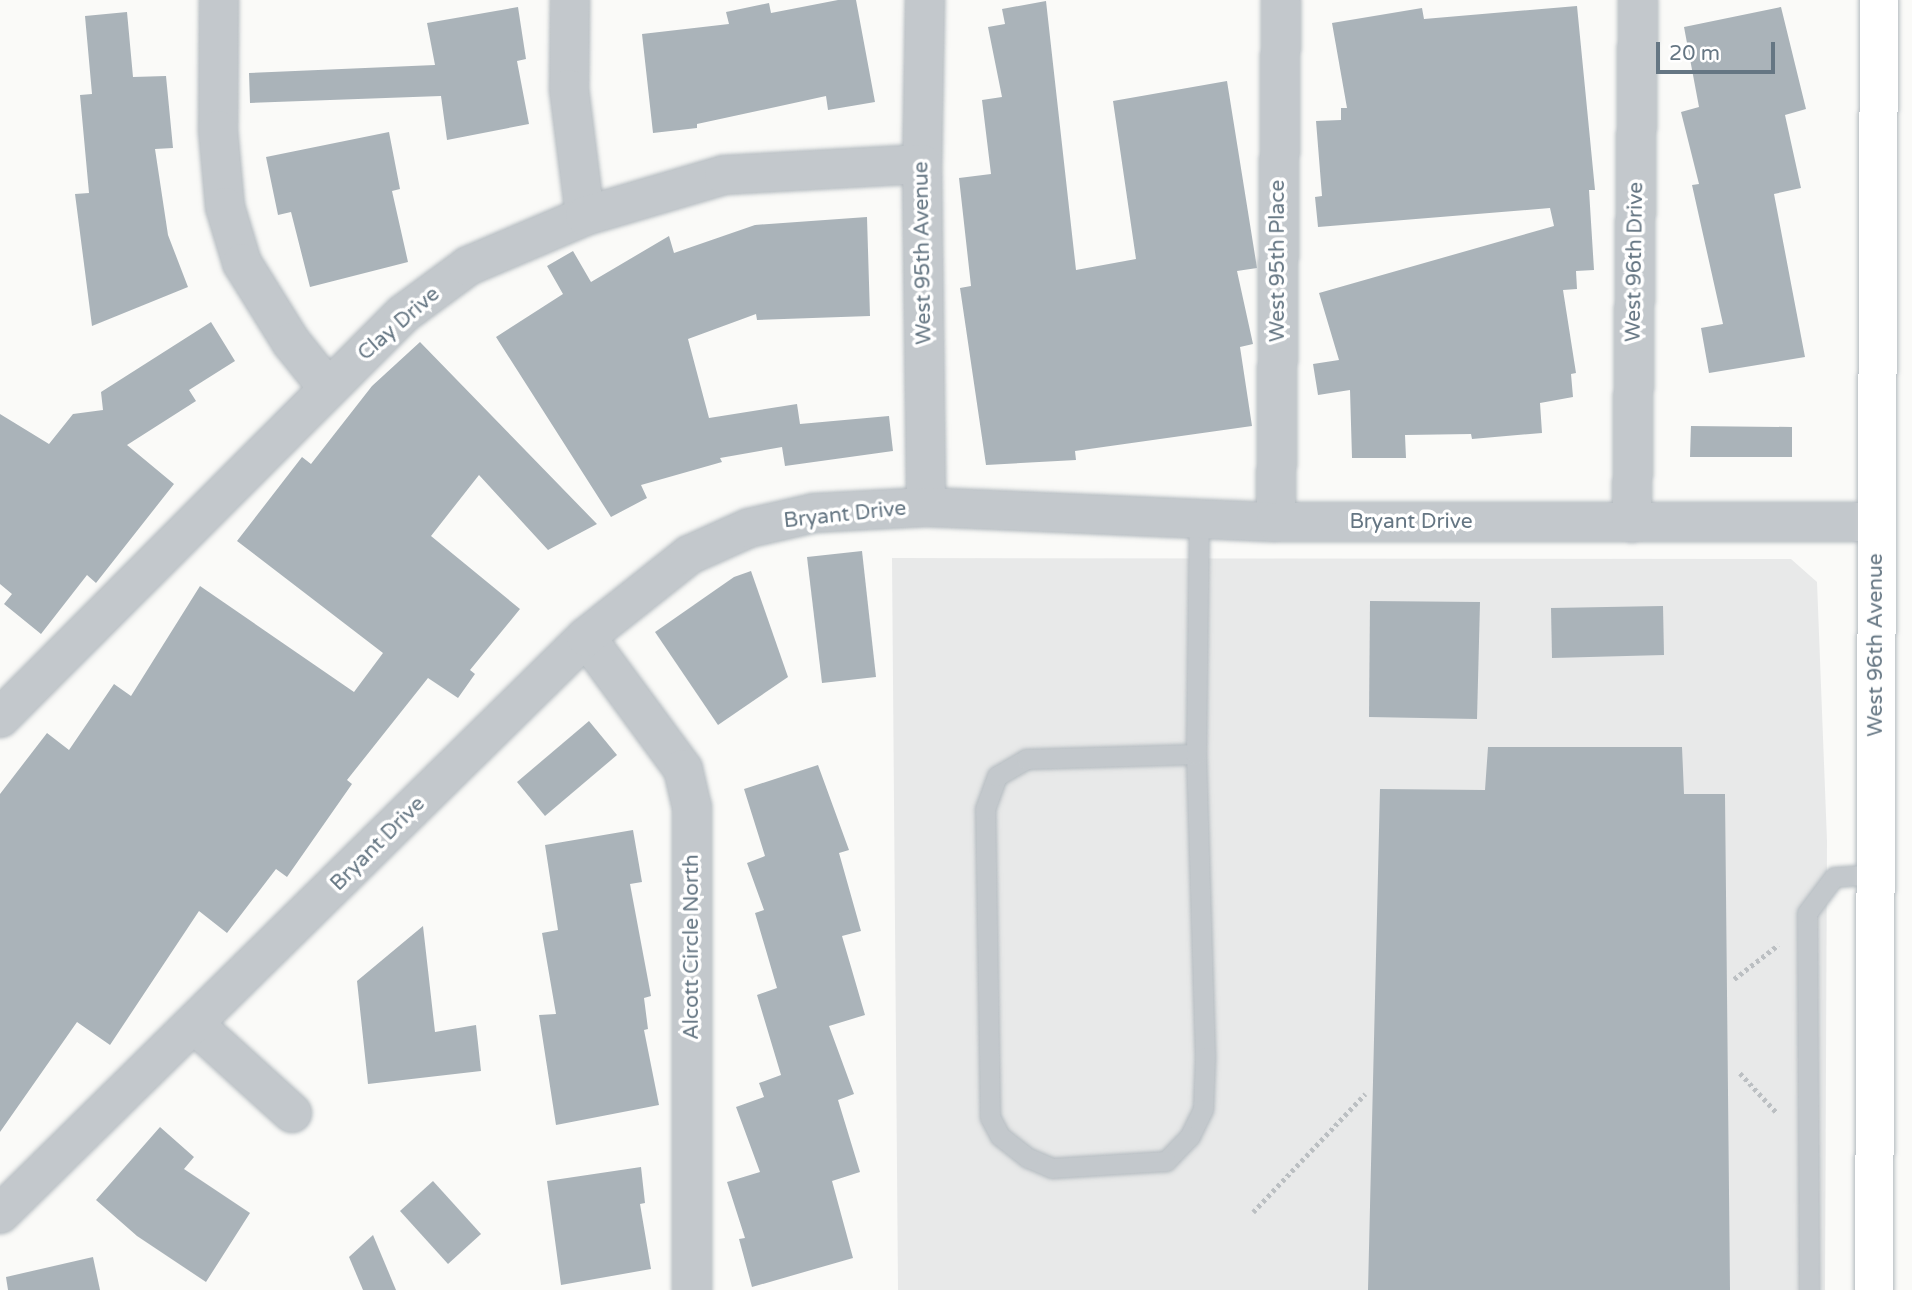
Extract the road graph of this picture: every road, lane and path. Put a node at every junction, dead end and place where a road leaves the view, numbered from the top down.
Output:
1 (219, 0) edge
2 (570, 0) edge
3 (925, 0) edge
4 (1280, 0) edge
5 (1638, 0) edge
6 (1879, 0) edge
7 (922, 164) junction
8 (585, 216) junction
9 (328, 388) junction
10 (926, 507) junction
11 (1199, 519) junction
12 (1276, 522) junction
13 (1876, 522) junction
14 (1632, 523) junction
15 (586, 637) junction
16 (0, 718) edge
17 (1196, 754) junction
18 (1876, 874) junction
19 (1779, 945) dead end
20 (1734, 979) dead end
21 (195, 1025) junction
22 (1740, 1073) dead end
23 (1365, 1094) dead end
24 (292, 1113) dead end
25 (1782, 1119) dead end
26 (1253, 1212) dead end
27 (0, 1214) edge
28 (692, 1290) edge
29 (1809, 1290) edge
30 (1874, 1290) edge

1 - 9 street
2 - 8 street
3 - 7 street, West 95th Avenue
4 - 12 street, West 95th Place
5 - 14 street, West 96th Drive
6 - 13 street, West 96th Avenue
7 - 8 street, Clay Drive
7 - 10 street, West 95th Avenue
8 - 9 street, Clay Drive
9 - 16 street, Clay Drive
10 - 11 street, Bryant Drive
10 - 15 street, Bryant Drive
11 - 12 street, Bryant Drive
11 - 17 lane
12 - 14 street, Bryant Drive
13 - 14 street, Bryant Drive
13 - 18 street, West 96th Avenue
15 - 21 street, Bryant Drive
15 - 28 street, Alcott Circle North
17 - 17 lane
18 - 29 lane
18 - 30 street, West 96th Avenue
19 - 20 path
21 - 24 street
21 - 27 street, Bryant Drive
22 - 25 path
23 - 26 path

